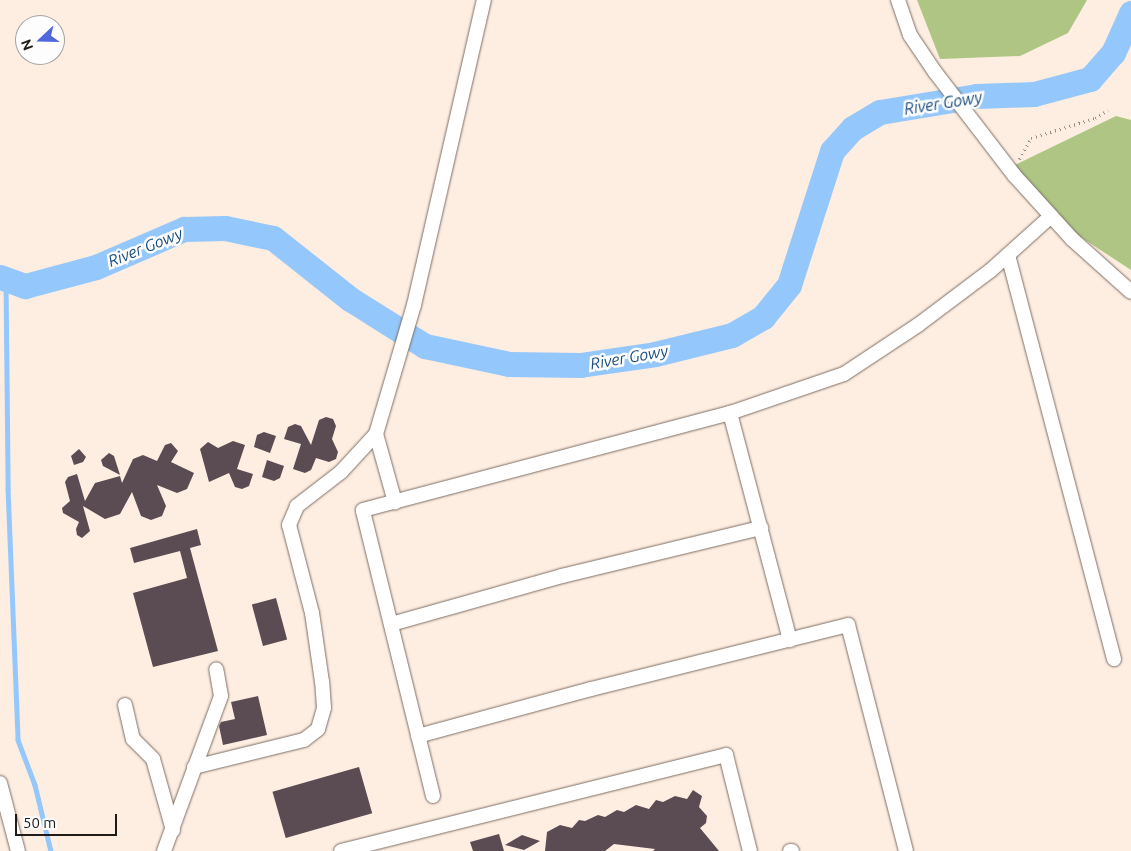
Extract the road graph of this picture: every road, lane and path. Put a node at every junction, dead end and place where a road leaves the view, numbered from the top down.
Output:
1 (484, 0) edge
2 (898, 0) edge
3 (1108, 110) dead end
4 (1014, 175) junction
5 (1051, 216) junction
6 (1008, 255) junction
7 (1131, 292) edge
8 (730, 413) junction
9 (376, 434) junction
10 (395, 502) junction
11 (761, 528) junction
12 (391, 624) junction
13 (790, 640) junction
14 (1114, 659) dead end
15 (216, 669) dead end
16 (125, 705) dead end
17 (418, 736) junction
18 (194, 767) junction
19 (0, 783) edge
20 (433, 796) dead end
21 (173, 830) junction
22 (18, 851) edge
23 (164, 851) edge
24 (342, 851) edge
25 (750, 851) edge
26 (906, 851) edge

1 - 9 street
2 - 4 street
3 - 4 path
4 - 5 street
5 - 6 street
5 - 7 street
6 - 8 street
6 - 14 street
8 - 10 street
8 - 11 street
9 - 10 street
9 - 18 street
10 - 12 street
11 - 12 street
11 - 13 street
12 - 17 street
13 - 17 street
13 - 26 street
15 - 18 street
16 - 21 street
17 - 20 street
18 - 21 street
19 - 22 street
21 - 23 street
24 - 25 street

